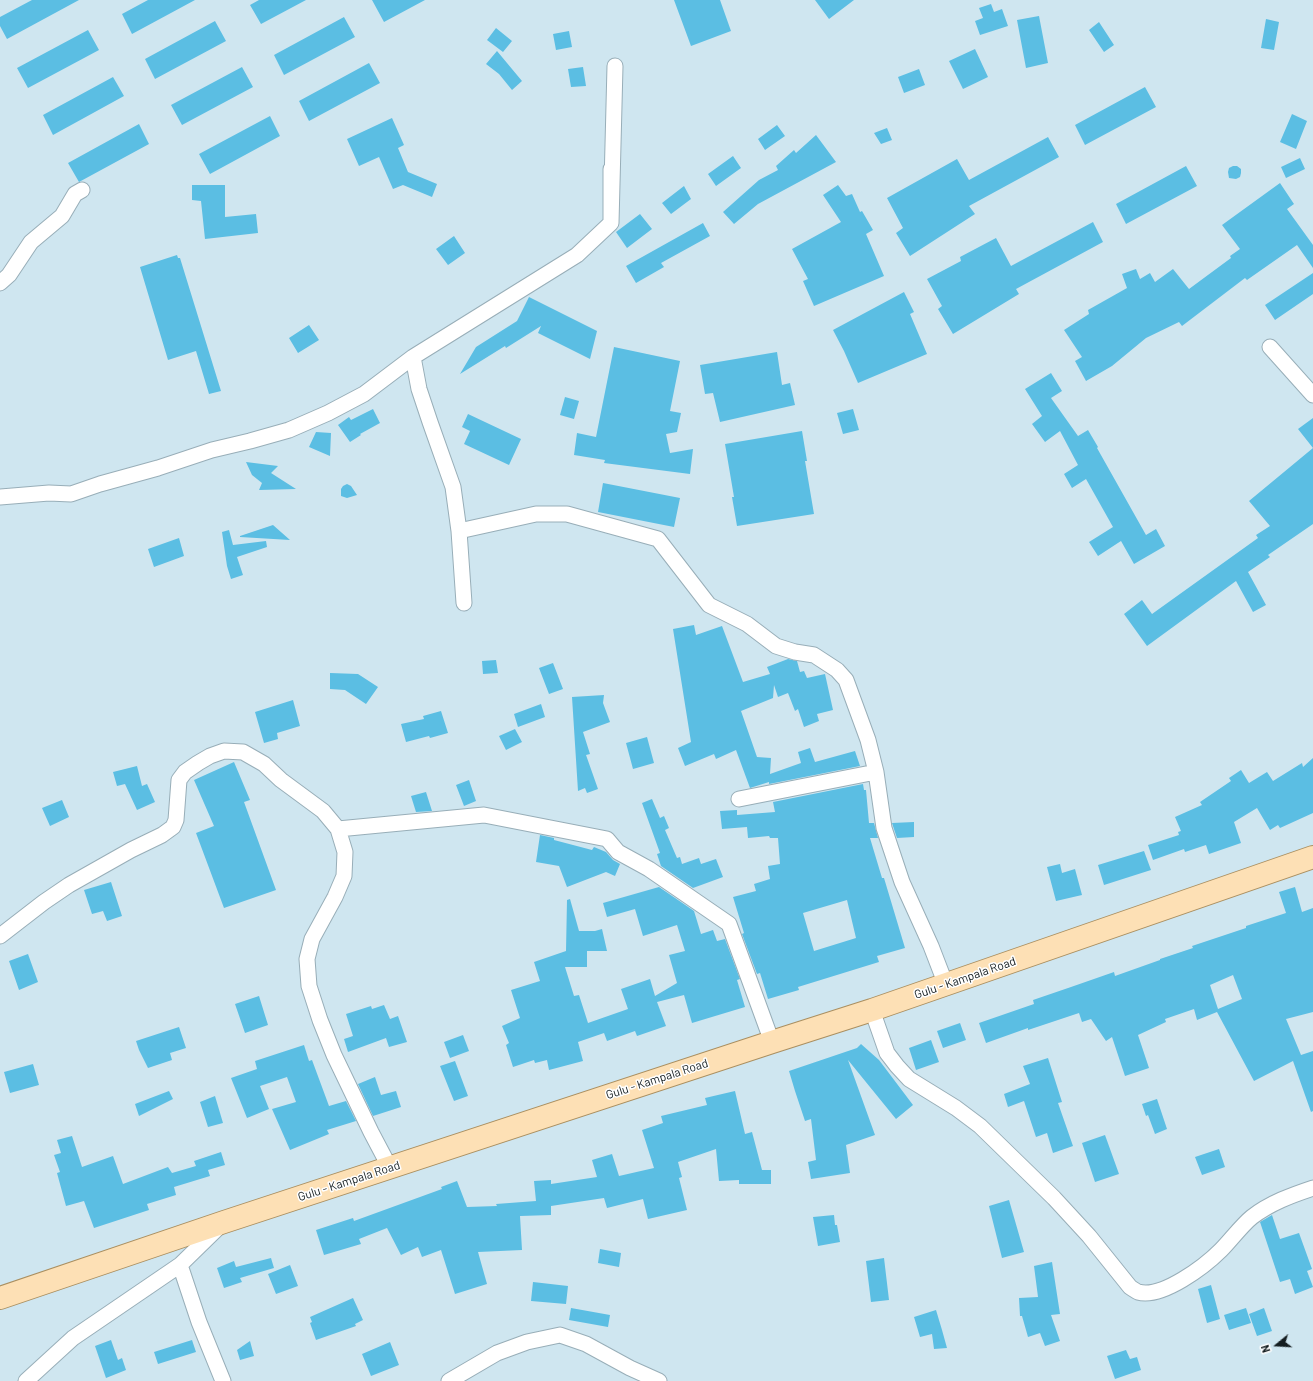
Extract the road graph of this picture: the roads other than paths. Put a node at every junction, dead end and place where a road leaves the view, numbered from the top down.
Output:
1 (614, 66) dead end
2 (611, 169) dead end
3 (82, 190) dead end
4 (611, 222) junction
5 (0, 283) edge
6 (1270, 347) dead end
7 (413, 357) junction
8 (1313, 395) edge
9 (0, 497) edge
10 (459, 531) junction
11 (464, 603) dead end
12 (876, 772) junction
13 (739, 799) dead end
14 (338, 829) junction
15 (1313, 858) edge
16 (0, 936) edge
17 (946, 984) junction
18 (872, 1010) junction
19 (772, 1042) junction
20 (390, 1168) junction
21 (1313, 1188) edge
22 (224, 1222) junction
23 (180, 1265) junction
24 (0, 1298) edge
25 (26, 1381) edge
26 (223, 1381) edge
27 (449, 1381) edge
28 (659, 1381) edge

1 - 4 street
2 - 4 street
3 - 5 street
4 - 7 street
6 - 8 street
7 - 9 street
7 - 10 street
10 - 11 street
10 - 12 street
12 - 13 street
12 - 17 street
14 - 16 street
14 - 19 street
14 - 20 street
15 - 17 main road, Gulu - Kampala Road
17 - 18 main road, Gulu - Kampala Road
18 - 19 main road, Gulu - Kampala Road
18 - 21 street
19 - 20 main road, Gulu - Kampala Road
20 - 22 main road, Gulu - Kampala Road
22 - 23 street
22 - 24 main road, Gulu - Kampala Road
23 - 25 street
23 - 26 street
27 - 28 street

